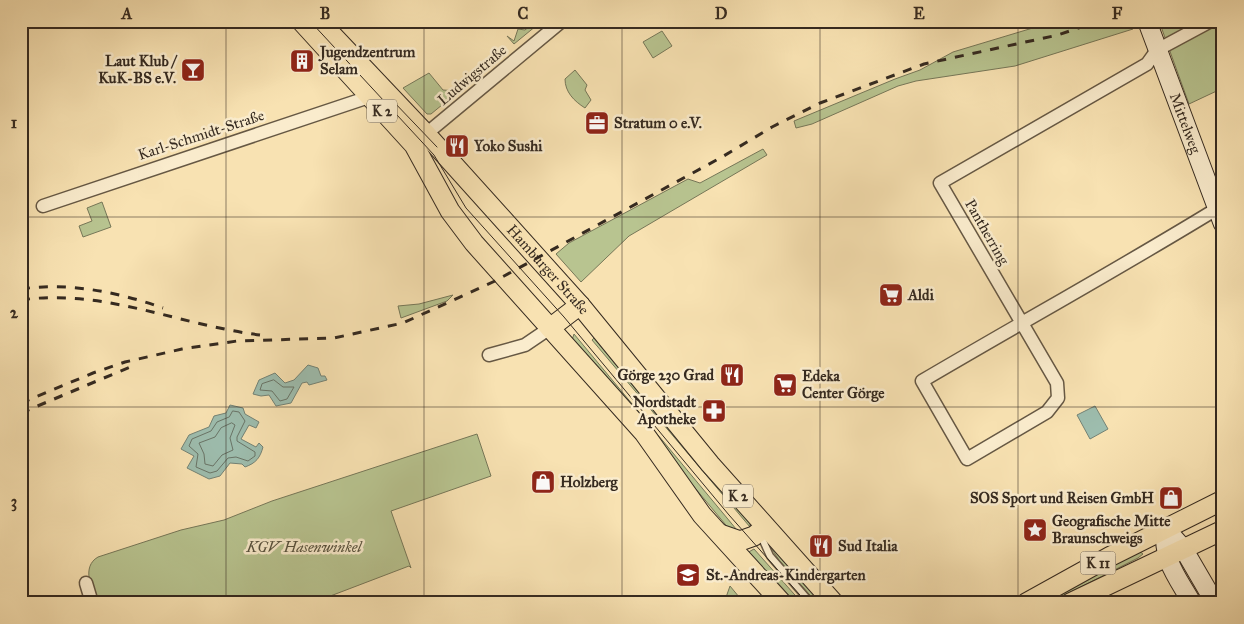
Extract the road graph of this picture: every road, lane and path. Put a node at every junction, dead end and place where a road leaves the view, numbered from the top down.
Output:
1 (301, 21) edge
2 (319, 21) edge
3 (562, 21) edge
4 (1147, 21) edge
5 (1211, 21) edge
6 (1157, 50) junction
7 (369, 97) junction
8 (426, 134) junction
9 (43, 206) dead end
10 (1221, 212) edge
11 (580, 305) junction
12 (1021, 323) junction
13 (550, 328) junction
14 (489, 355) dead end
15 (1223, 500) edge
16 (1166, 528) junction
17 (762, 529) junction
18 (1223, 530) edge
19 (719, 533) junction
20 (1174, 552) junction
21 (86, 583) dead end
22 (92, 603) edge
23 (782, 603) edge
24 (811, 603) edge
25 (834, 603) edge
26 (1026, 603) edge
27 (1070, 603) edge
28 (1192, 603) edge
29 (1215, 603) edge

1 - 7 main road, K 2
2 - 8 main road, Hamburger Straße / K 2
3 - 8 street, Ludwigstraße
4 - 6 street, Mittelweg
5 - 6 street
6 - 10 street, Mittelweg
6 - 12 street, Pantherring
7 - 9 street, Karl-Schmidt-Straße
7 - 13 main road, K 2
8 - 11 main road, Hamburger Straße / K 2
10 - 12 street
11 - 13 main road
11 - 17 main road, Hamburger Straße / K 2
12 - 12 street
13 - 14 street
13 - 19 main road, K 2
15 - 16 main road, K 11
16 - 20 street
16 - 26 main road, K 11
17 - 19 main road
17 - 24 lane
17 - 25 main road, Hamburger Straße / K 2
18 - 20 main road, K 11
19 - 23 main road, K 2
20 - 27 main road, K 11
20 - 28 street
20 - 29 street
21 - 22 street

